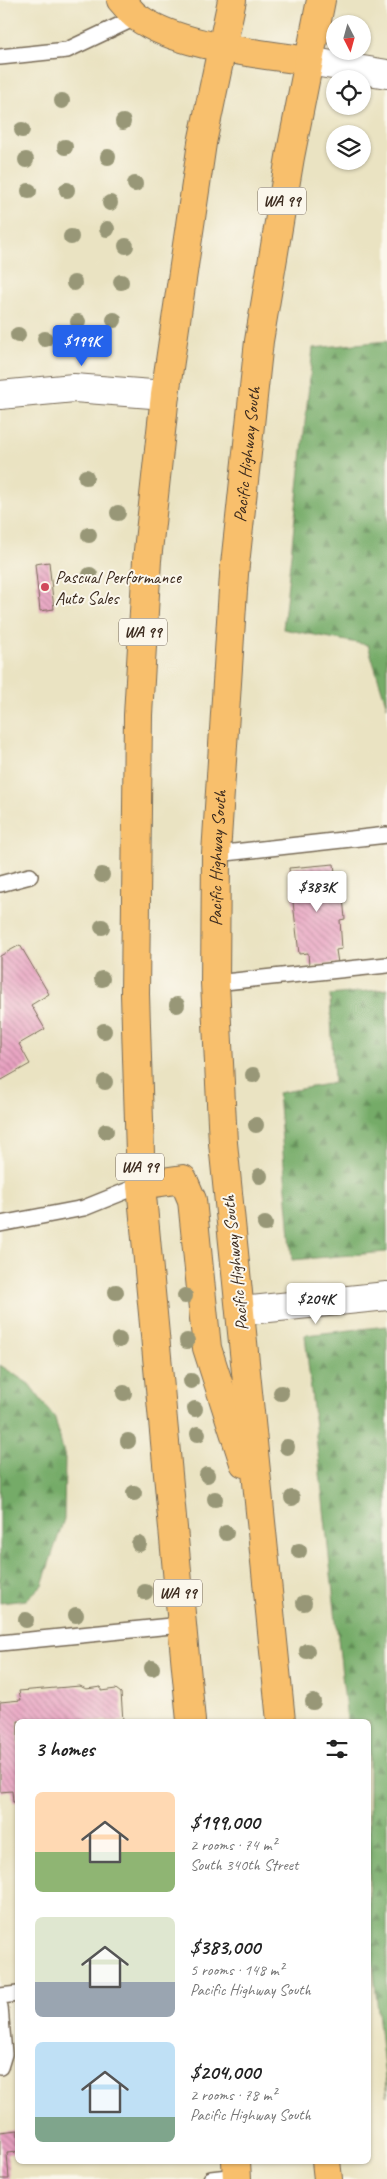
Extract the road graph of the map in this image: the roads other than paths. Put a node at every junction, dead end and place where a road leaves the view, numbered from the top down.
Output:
1 (232, 0) edge
2 (321, 0) edge
3 (129, 8) edge
4 (221, 47) junction
5 (0, 56) edge
6 (308, 61) junction
7 (387, 74) edge
8 (0, 395) edge
9 (165, 395) junction
10 (387, 835) edge
11 (216, 854) junction
12 (30, 876) dead end
13 (0, 884) edge
14 (387, 965) edge
15 (215, 983) junction
16 (141, 1185) junction
17 (0, 1224) edge
18 (387, 1296) edge
19 (241, 1311) junction
20 (261, 1517) junction
21 (181, 1626) junction
22 (0, 1643) edge
23 (191, 1719) edge
24 (281, 1719) edge
25 (15, 1994) edge
26 (0, 1996) edge
27 (0, 2067) edge
28 (326, 2164) edge
29 (328, 2179) edge

1 - 4 main road, WA 99
2 - 6 main road, Pacific Highway South / WA 99
3 - 4 main road
3 - 5 lane
4 - 6 main road
4 - 9 main road, WA 99
6 - 7 street
6 - 11 main road, Pacific Highway South / WA 99
8 - 9 street
9 - 16 main road, WA 99
10 - 11 lane
11 - 15 main road, Pacific Highway South / WA 99
12 - 13 lane
14 - 15 lane
15 - 19 main road, Pacific Highway South / WA 99
16 - 17 lane
16 - 20 main road
16 - 21 main road, WA 99
18 - 19 street
19 - 20 main road, Pacific Highway South / WA 99
20 - 24 main road, Pacific Highway South / WA 99
21 - 22 lane
21 - 23 main road, WA 99
25 - 26 lane
26 - 27 lane
28 - 29 main road

